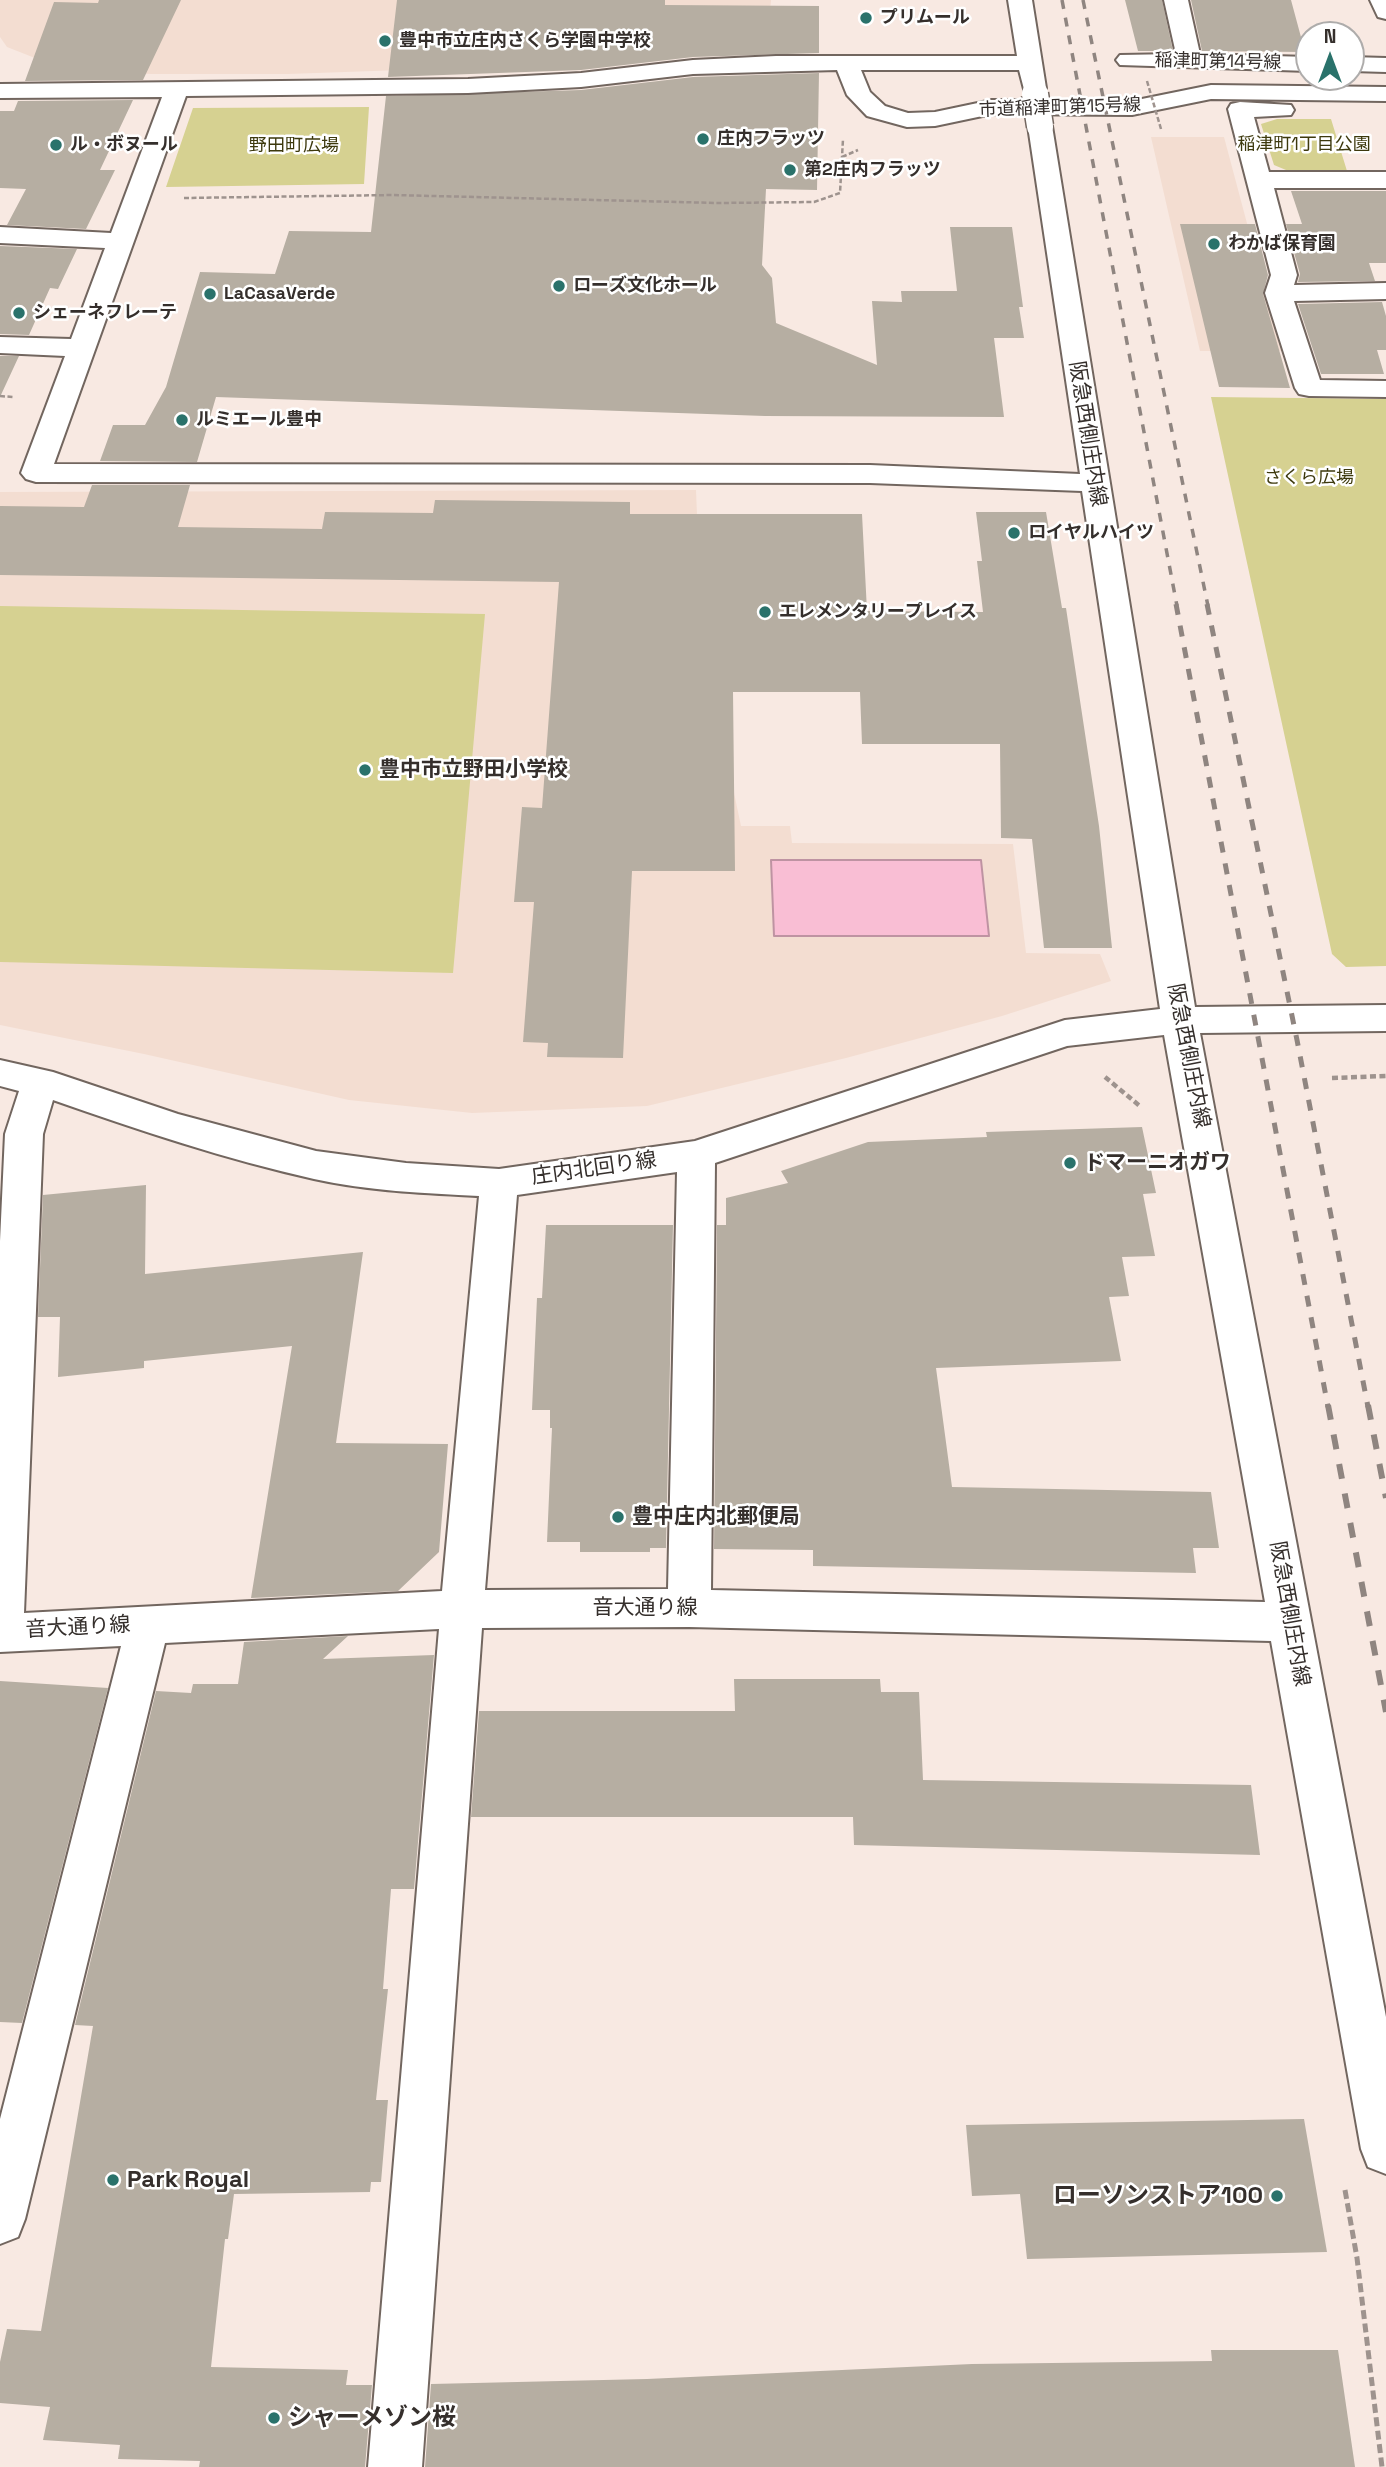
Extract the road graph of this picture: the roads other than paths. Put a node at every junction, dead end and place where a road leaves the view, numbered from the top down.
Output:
1 (1020, 0) edge
2 (1176, 0) edge
3 (1382, 0) edge
4 (1386, 12) edge
5 (1128, 60) dead end
6 (1189, 61) junction
7 (1029, 62) junction
8 (846, 64) junction
9 (1295, 64) edge
10 (1365, 64) edge
11 (1386, 65) edge
12 (0, 91) edge
13 (176, 91) junction
14 (1386, 94) edge
15 (1386, 111) edge
16 (1259, 180) junction
17 (1386, 180) edge
18 (0, 235) edge
19 (120, 241) junction
20 (1386, 291) edge
21 (1278, 293) junction
22 (0, 345) edge
23 (80, 348) junction
24 (1386, 389) edge
25 (1094, 483) junction
26 (1386, 1018) edge
27 (1181, 1020) junction
28 (0, 1073) edge
29 (40, 1082) junction
30 (696, 1155) junction
31 (499, 1183) junction
32 (689, 1608) junction
33 (461, 1609) junction
34 (1290, 1622) junction
35 (148, 1624) junction
36 (1, 1633) edge
37 (1386, 2149) edge
38 (0, 2219) edge
39 (395, 2467) edge

1 - 7 street, 阪急西側庄内線
2 - 6 street
3 - 4 street
5 - 6 street, 稲津町第14号線
6 - 9 street, 稲津町第14号線
7 - 8 street
7 - 25 street, 阪急西側庄内線
8 - 13 street
8 - 14 street, 市道稲津町第15号線
10 - 11 street
12 - 13 street
13 - 19 street
15 - 16 street
16 - 17 street
16 - 21 street
18 - 19 street
19 - 23 street
20 - 21 street
21 - 24 street
22 - 23 street
23 - 25 street
25 - 27 street, 阪急西側庄内線
26 - 27 street, 庄内北回り線
27 - 30 street, 庄内北回り線
27 - 34 street, 阪急西側庄内線
28 - 29 street, 庄内北回り線
29 - 31 street, 庄内北回り線
29 - 36 street
30 - 31 street, 庄内北回り線
30 - 32 street
31 - 33 street
32 - 33 street, 音大通り線
32 - 34 street, 音大通り線
33 - 35 street, 音大通り線
33 - 39 street
34 - 37 street, 阪急西側庄内線
35 - 36 street, 音大通り線
35 - 38 street

